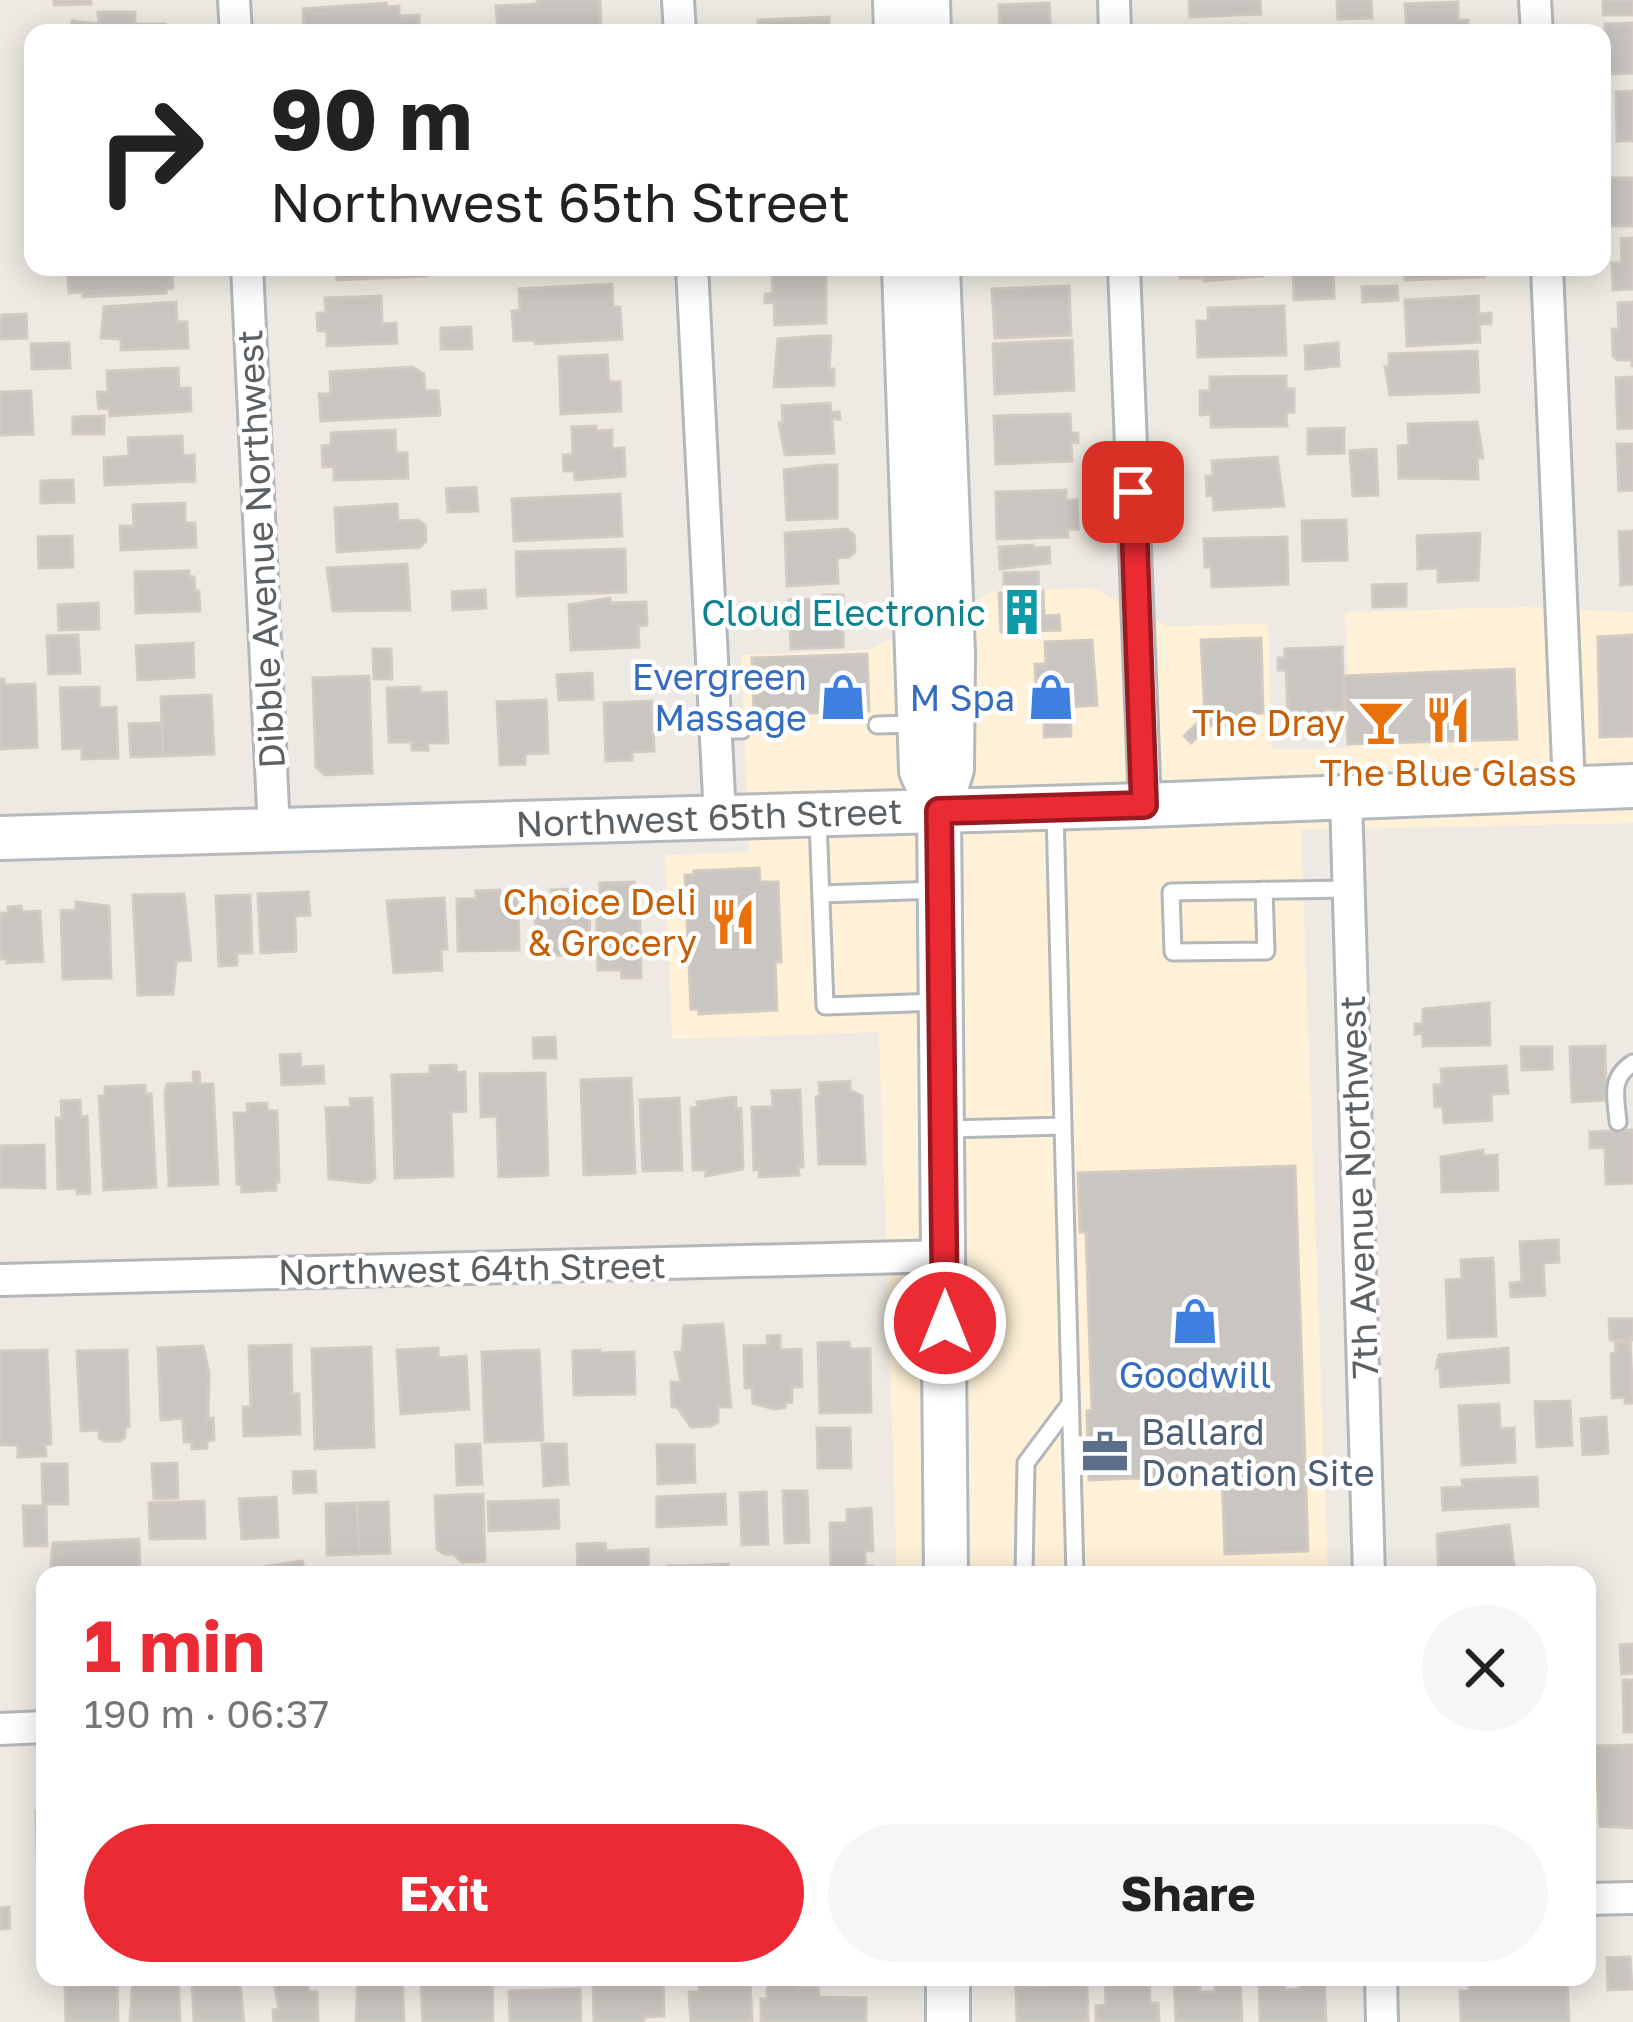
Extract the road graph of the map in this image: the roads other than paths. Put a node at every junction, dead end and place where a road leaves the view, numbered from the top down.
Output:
1 (247, 276) edge
2 (693, 276) edge
3 (904, 276) edge
4 (938, 276) edge
5 (1124, 276) edge
6 (1547, 276) edge
7 (1633, 786) edge
8 (1569, 788) junction
9 (1346, 798) junction
10 (1144, 805) junction
11 (1055, 808) junction
12 (939, 811) junction
13 (818, 814) junction
14 (720, 817) junction
15 (274, 830) junction
16 (0, 838) edge
17 (1349, 889) junction
18 (940, 890) junction
19 (1264, 890) junction
20 (821, 894) junction
21 (942, 1002) junction
22 (1633, 1063) edge
23 (1618, 1122) dead end
24 (1063, 1126) junction
25 (944, 1129) junction
26 (945, 1256) junction
27 (0, 1280) edge
28 (1070, 1404) junction
29 (946, 1566) edge
30 (1024, 1566) edge
31 (1076, 1566) edge
32 (1369, 1566) edge
33 (36, 1727) edge
34 (0, 1729) edge
35 (1633, 1898) edge
36 (1596, 1899) edge
37 (948, 1986) edge
38 (1381, 1986) edge
39 (948, 2022) edge
40 (1382, 2022) edge

1 - 15 street, Dibble Avenue Northwest
2 - 14 street
3 - 12 main road
4 - 12 main road
5 - 10 street
6 - 8 street
7 - 8 main road, Northwest 65th Street
8 - 9 main road, Northwest 65th Street
9 - 10 main road, Northwest 65th Street
9 - 17 street, 7th Avenue Northwest
10 - 11 main road, Northwest 65th Street
11 - 12 main road, Northwest 65th Street
11 - 24 lane
12 - 13 main road, Northwest 65th Street
12 - 18 main road
13 - 14 main road, Northwest 65th Street
13 - 20 lane
14 - 15 main road, Northwest 65th Street
15 - 16 main road, Northwest 65th Street
17 - 19 lane
17 - 32 street, 7th Avenue Northwest
18 - 20 lane
18 - 21 main road
19 - 19 lane
20 - 21 lane
21 - 25 main road
22 - 23 lane
24 - 25 lane
24 - 28 lane
25 - 26 main road
26 - 27 street, Northwest 64th Street
26 - 29 main road
28 - 30 lane
28 - 31 lane
33 - 34 street
35 - 36 street
37 - 39 main road
38 - 40 street

